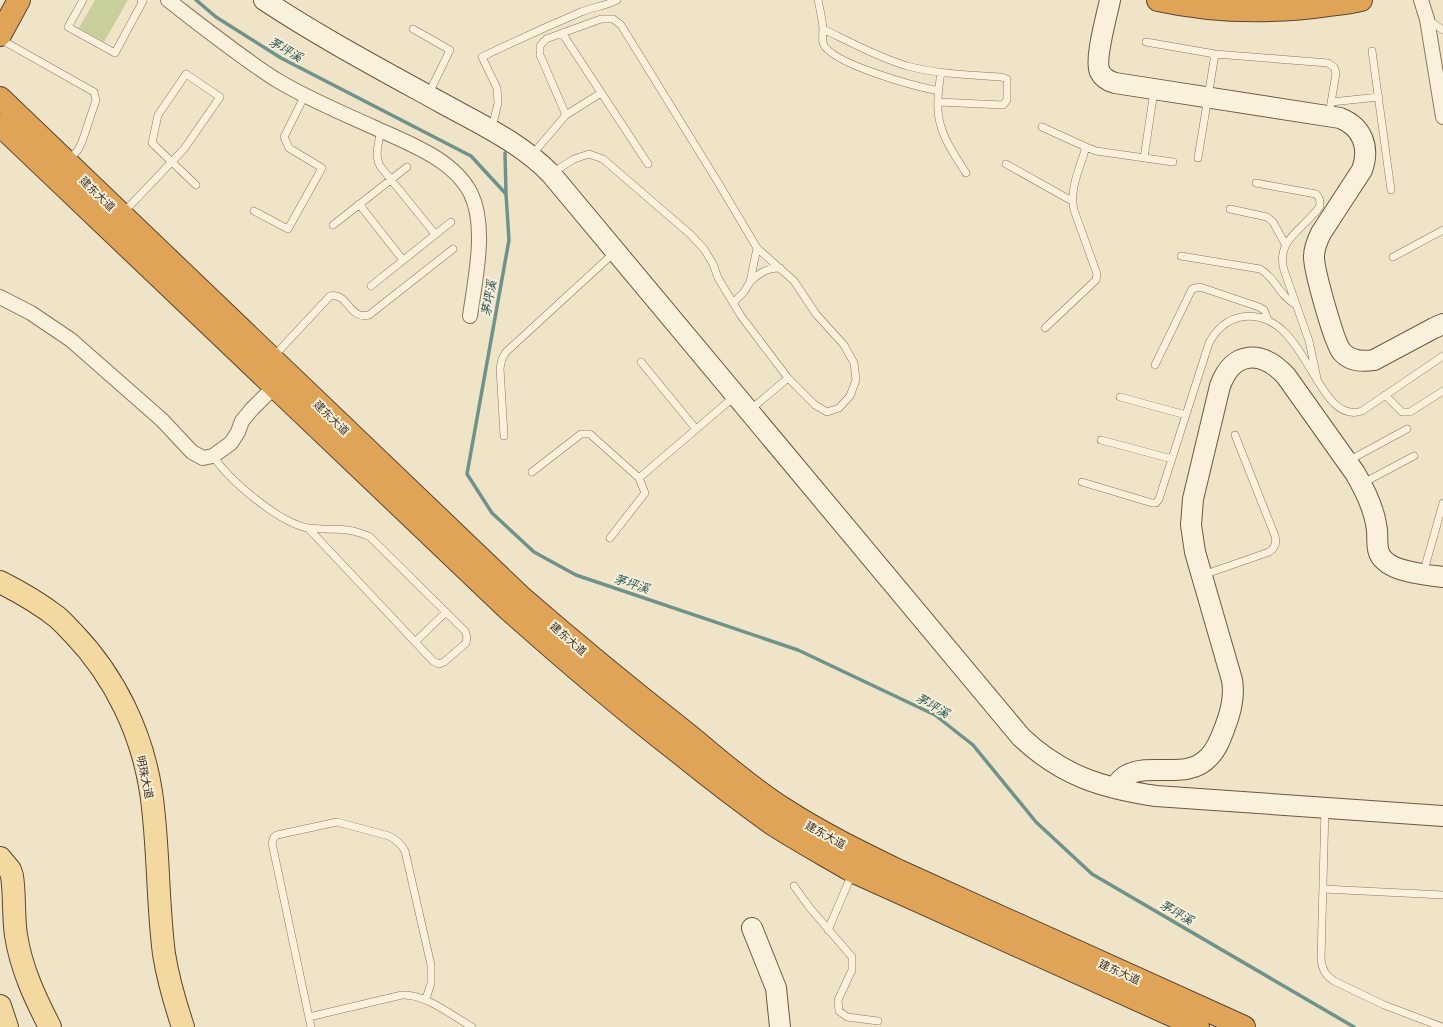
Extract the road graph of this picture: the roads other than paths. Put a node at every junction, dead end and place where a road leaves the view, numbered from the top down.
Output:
1 (4, 0) edge
2 (19, 0) edge
3 (83, 0) edge
4 (141, 0) edge
5 (168, 0) edge
6 (264, 0) edge
7 (617, 0) edge
8 (818, 0) edge
9 (1110, 0) edge
10 (1158, 0) edge
11 (1361, 0) edge
12 (1421, 0) edge
13 (1230, 5) edge
14 (0, 7) edge
15 (1427, 19) junction
16 (413, 29) dead end
17 (823, 29) junction
18 (1443, 30) edge
19 (562, 33) junction
20 (0, 35) edge
21 (0, 39) edge
22 (1146, 42) dead end
23 (1372, 51) dead end
24 (1215, 54) junction
25 (941, 72) junction
26 (1154, 89) junction
27 (939, 91) junction
28 (601, 93) junction
29 (305, 95) junction
30 (428, 95) junction
31 (1379, 97) junction
32 (0, 98) edge
33 (1208, 98) junction
34 (938, 102) junction
35 (1330, 109) junction
36 (566, 114) junction
37 (1443, 117) edge
38 (0, 125) edge
39 (1042, 127) dead end
40 (381, 130) junction
41 (492, 130) junction
42 (1086, 147) junction
43 (531, 156) junction
44 (1144, 158) junction
45 (1198, 158) dead end
46 (171, 162) junction
47 (1173, 162) dead end
48 (648, 164) dead end
49 (1006, 164) dead end
50 (407, 167) dead end
51 (60, 170) junction
52 (966, 173) dead end
53 (551, 174) junction
54 (391, 180) junction
55 (1256, 183) dead end
56 (196, 185) dead end
57 (1391, 190) dead end
58 (1072, 201) junction
59 (359, 204) junction
60 (1230, 208) dead end
61 (254, 211) dead end
62 (115, 222) junction
63 (451, 222) dead end
64 (333, 225) dead end
65 (1443, 230) edge
66 (435, 234) junction
67 (1285, 244) junction
68 (757, 248) junction
69 (453, 249) dead end
70 (615, 252) junction
71 (1181, 256) dead end
72 (1393, 257) dead end
73 (403, 260) junction
74 (780, 268) junction
75 (750, 282) junction
76 (371, 286) dead end
77 (0, 297) edge
78 (733, 303) junction
79 (1296, 305) junction
80 (470, 316) dead end
81 (1268, 320) junction
82 (1443, 324) edge
83 (1045, 328) dead end
84 (1443, 356) edge
85 (641, 362) dead end
86 (1155, 365) dead end
87 (270, 370) junction
88 (788, 378) junction
89 (1317, 380) junction
90 (1443, 391) edge
91 (1385, 395) junction
92 (736, 396) junction
93 (1120, 397) dead end
94 (748, 411) junction
95 (1186, 415) junction
96 (696, 429) junction
97 (1407, 429) dead end
98 (1235, 435) dead end
99 (504, 436) dead end
100 (1101, 440) dead end
101 (213, 456) junction
102 (1414, 456) dead end
103 (1172, 459) junction
104 (1347, 462) junction
105 (532, 472) dead end
106 (639, 478) junction
107 (1082, 482) dead end
108 (1361, 484) junction
109 (1443, 503) edge
110 (308, 528) junction
111 (610, 538) dead end
112 (1423, 574) junction
113 (1202, 575) junction
114 (1443, 577) edge
115 (0, 582) edge
116 (0, 598) edge
117 (446, 612) junction
118 (415, 642) junction
119 (1114, 788) junction
120 (1325, 808) junction
121 (1443, 816) edge
122 (0, 858) edge
123 (857, 862) junction
124 (794, 886) dead end
125 (1323, 889) junction
126 (1443, 895) edge
127 (752, 928) dead end
128 (828, 930) junction
129 (426, 999) junction
130 (0, 1006) edge
131 (308, 1017) junction
132 (878, 1022) dead end
133 (1232, 1025) edge
134 (8, 1027) edge
135 (50, 1027) edge
136 (170, 1027) edge
137 (183, 1027) edge
138 (311, 1027) edge
139 (472, 1027) edge
140 (780, 1027) edge
141 (1198, 1027) edge
142 (1442, 1027) edge

1 - 14 highway
2 - 20 highway
3 - 4 lane
5 - 29 street
6 - 30 street
7 - 41 lane
8 - 17 lane
9 - 26 street
10 - 13 highway
11 - 13 highway
12 - 15 street
15 - 18 lane
15 - 37 street
16 - 30 lane
17 - 25 lane
17 - 27 lane
19 - 28 lane
19 - 36 lane
19 - 68 lane
21 - 51 lane
22 - 24 lane
23 - 31 lane
24 - 33 lane
24 - 35 lane
25 - 27 lane
25 - 34 lane
26 - 33 street
26 - 44 lane
27 - 34 lane
28 - 36 lane
28 - 48 lane
29 - 40 street
29 - 61 lane
30 - 41 street
31 - 35 lane
31 - 57 lane
32 - 51 highway, 建东大道
33 - 35 street
33 - 45 lane
34 - 52 lane
35 - 82 street
36 - 43 lane
38 - 51 highway, 建东大道
39 - 42 lane
40 - 54 lane
40 - 80 street
41 - 43 street
42 - 44 lane
42 - 58 lane
43 - 53 street
44 - 47 lane
46 - 46 lane
46 - 56 lane
46 - 62 lane
49 - 58 lane
50 - 54 lane
51 - 62 highway, 建东大道
53 - 70 street
53 - 78 lane
54 - 59 lane
54 - 66 lane
55 - 67 lane
58 - 83 lane
59 - 64 lane
59 - 73 lane
60 - 67 lane
62 - 87 highway, 建东大道
63 - 66 lane
65 - 72 lane
66 - 73 lane
67 - 79 lane
68 - 74 lane
68 - 75 lane
69 - 87 lane
70 - 92 street
70 - 99 lane
71 - 79 lane
73 - 76 lane
74 - 75 lane
74 - 88 lane
75 - 78 lane
77 - 101 street
78 - 88 lane
79 - 89 lane
81 - 86 lane
81 - 89 lane
81 - 95 lane
84 - 91 lane
85 - 96 lane
87 - 101 street
87 - 123 highway, 建东大道
88 - 94 lane
89 - 91 lane
90 - 91 lane
92 - 94 street
92 - 96 lane
93 - 95 lane
94 - 119 street
95 - 103 lane
96 - 106 lane
97 - 104 lane
98 - 113 lane
100 - 103 lane
101 - 110 lane
102 - 108 lane
103 - 107 lane
104 - 108 street
104 - 113 street
105 - 106 lane
106 - 111 lane
108 - 112 street
109 - 112 lane
110 - 117 lane
110 - 118 lane
112 - 114 street
113 - 119 street
115 - 137 main road, 明珠大道
116 - 136 main road, 明珠大道
117 - 118 lane
117 - 118 lane
119 - 120 street
120 - 121 street
120 - 125 lane
122 - 135 main road
123 - 128 lane
123 - 133 highway, 建东大道
123 - 141 highway, 建东大道
124 - 128 lane
125 - 126 lane
125 - 142 lane
127 - 140 street
128 - 132 lane
129 - 131 lane
129 - 131 lane
129 - 139 lane
130 - 134 main road
131 - 138 lane

